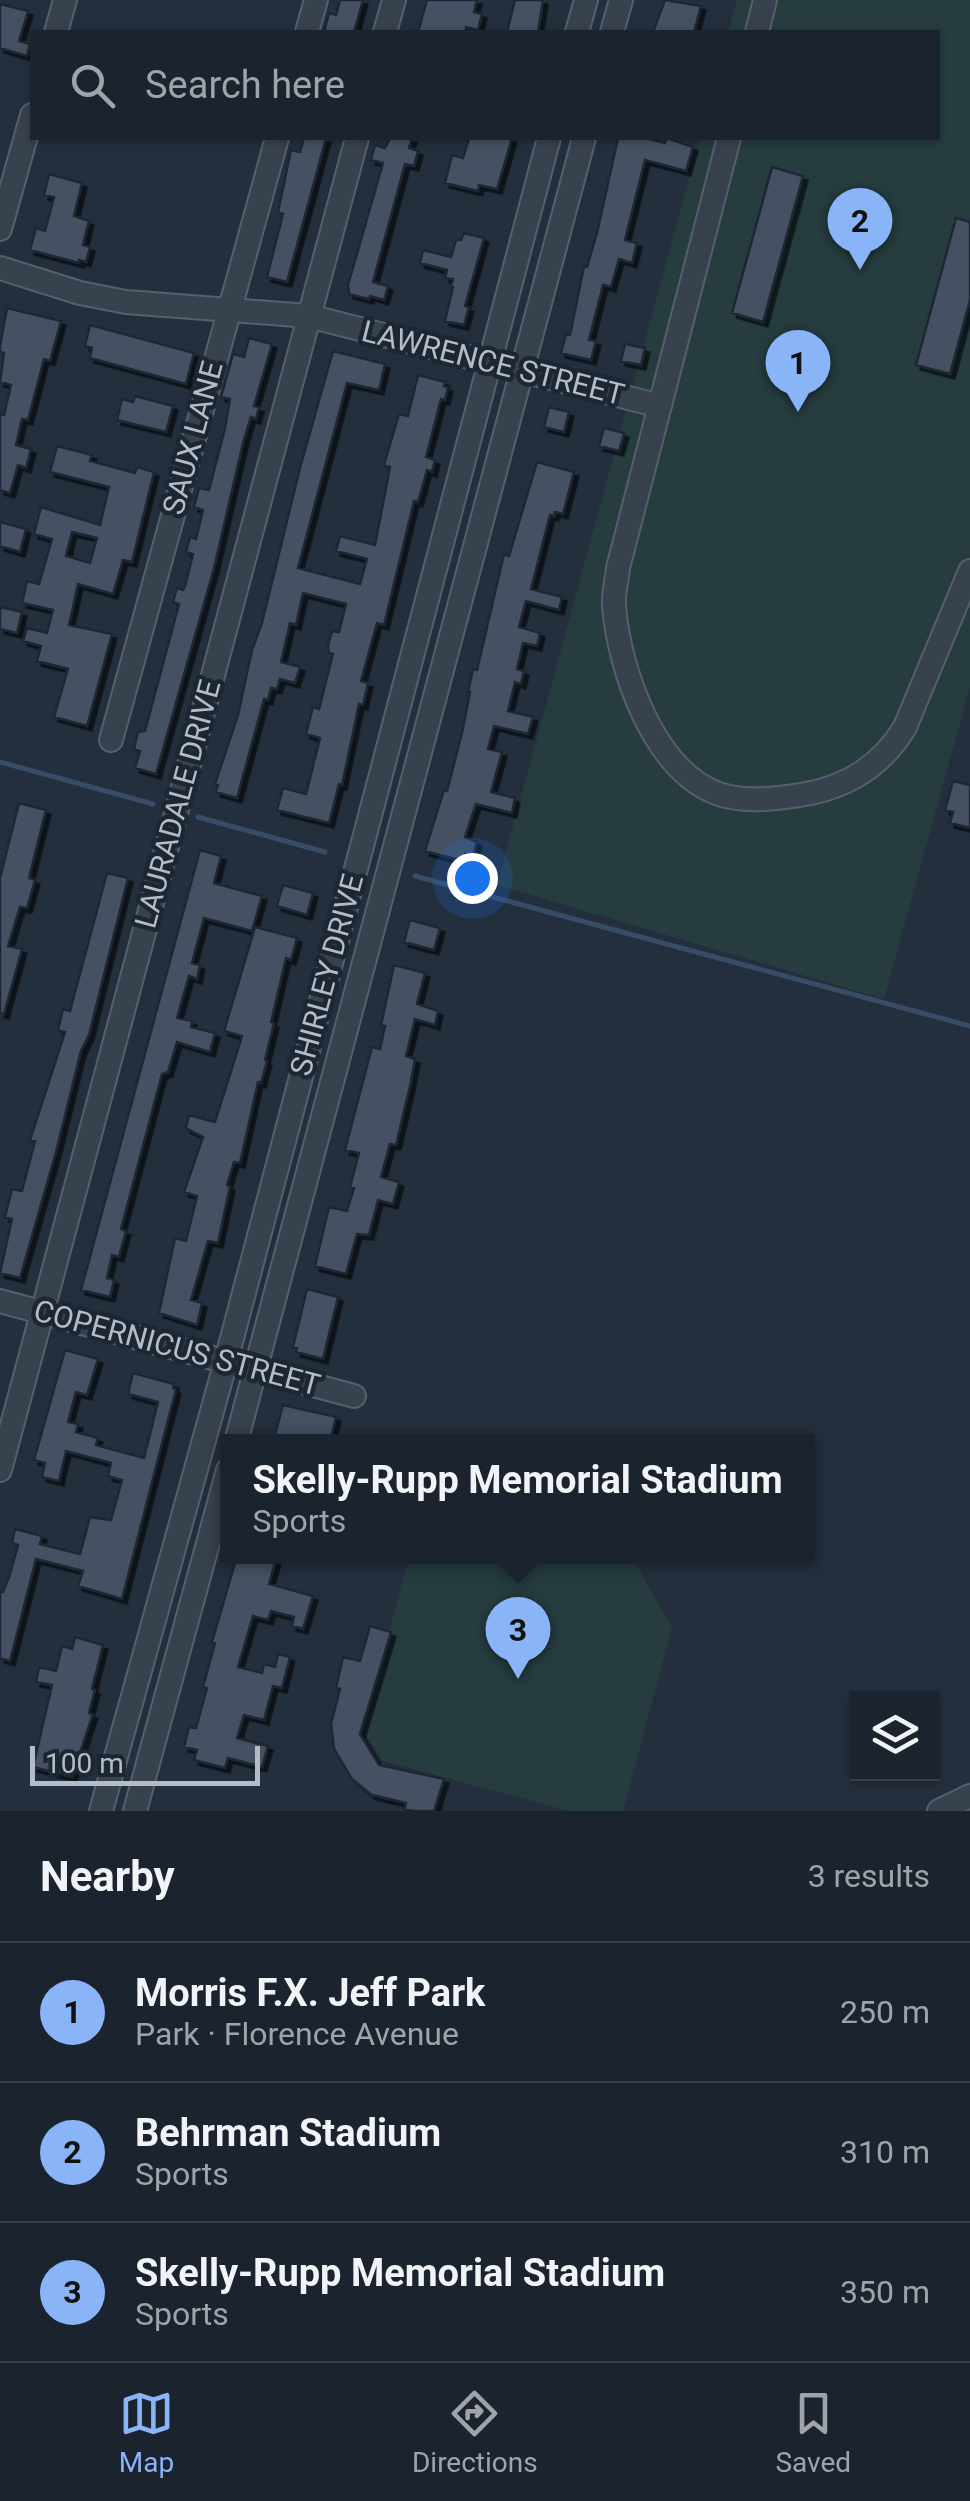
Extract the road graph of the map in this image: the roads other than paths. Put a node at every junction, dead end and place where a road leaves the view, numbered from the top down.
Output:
1 (65, 0) edge
2 (316, 0) edge
3 (394, 0) edge
4 (586, 0) edge
5 (621, 0) edge
6 (765, 0) edge
7 (57, 30) edge
8 (308, 30) edge
9 (386, 30) edge
10 (578, 30) edge
11 (613, 30) edge
12 (757, 30) edge
13 (30, 122) edge
14 (276, 140) edge
15 (356, 140) edge
16 (548, 140) edge
17 (583, 140) edge
18 (728, 140) edge
19 (0, 229) edge
20 (0, 268) edge
21 (228, 310) junction
22 (310, 316) junction
23 (488, 363) junction
24 (522, 371) junction
25 (660, 406) junction
26 (970, 571) edge
27 (111, 740) dead end
28 (371, 806) junction
29 (403, 815) junction
30 (343, 916) junction
31 (374, 924) junction
32 (0, 1301) edge
33 (40, 1312) junction
34 (226, 1361) junction
35 (256, 1369) junction
36 (354, 1396) dead end
37 (238, 1434) edge
38 (0, 1470) edge
39 (220, 1500) edge
40 (970, 1796) edge
41 (102, 1811) edge
42 (136, 1811) edge
43 (938, 1811) edge

1 - 7 street
2 - 8 street
3 - 9 street
4 - 10 street
5 - 11 street
6 - 12 street
13 - 19 street
14 - 21 street, SAUX LANE
15 - 22 street, LAURADALE DRIVE
16 - 23 street, SHIRLEY DRIVE
17 - 24 street, SHIRLEY DRIVE
18 - 25 street
20 - 21 street, LAWRENCE STREET
21 - 22 street, LAWRENCE STREET
21 - 27 street, SAUX LANE
22 - 23 street, LAWRENCE STREET
22 - 33 street, LAURADALE DRIVE
23 - 24 street, LAWRENCE STREET
23 - 28 street, SHIRLEY DRIVE
24 - 25 street, LAWRENCE STREET
24 - 29 street, SHIRLEY DRIVE
25 - 26 street, LAWRENCE STREET
28 - 29 street
28 - 30 street, SHIRLEY DRIVE
29 - 31 street, SHIRLEY DRIVE
30 - 31 street
30 - 34 street, SHIRLEY DRIVE
31 - 35 street, SHIRLEY DRIVE
32 - 33 street, COPERNICUS STREET
33 - 34 street, COPERNICUS STREET
33 - 38 street, LAURADALE DRIVE
34 - 35 street, COPERNICUS STREET
34 - 41 street, SHIRLEY DRIVE
35 - 36 street, COPERNICUS STREET
35 - 37 street, SHIRLEY DRIVE
39 - 42 street
40 - 43 street

